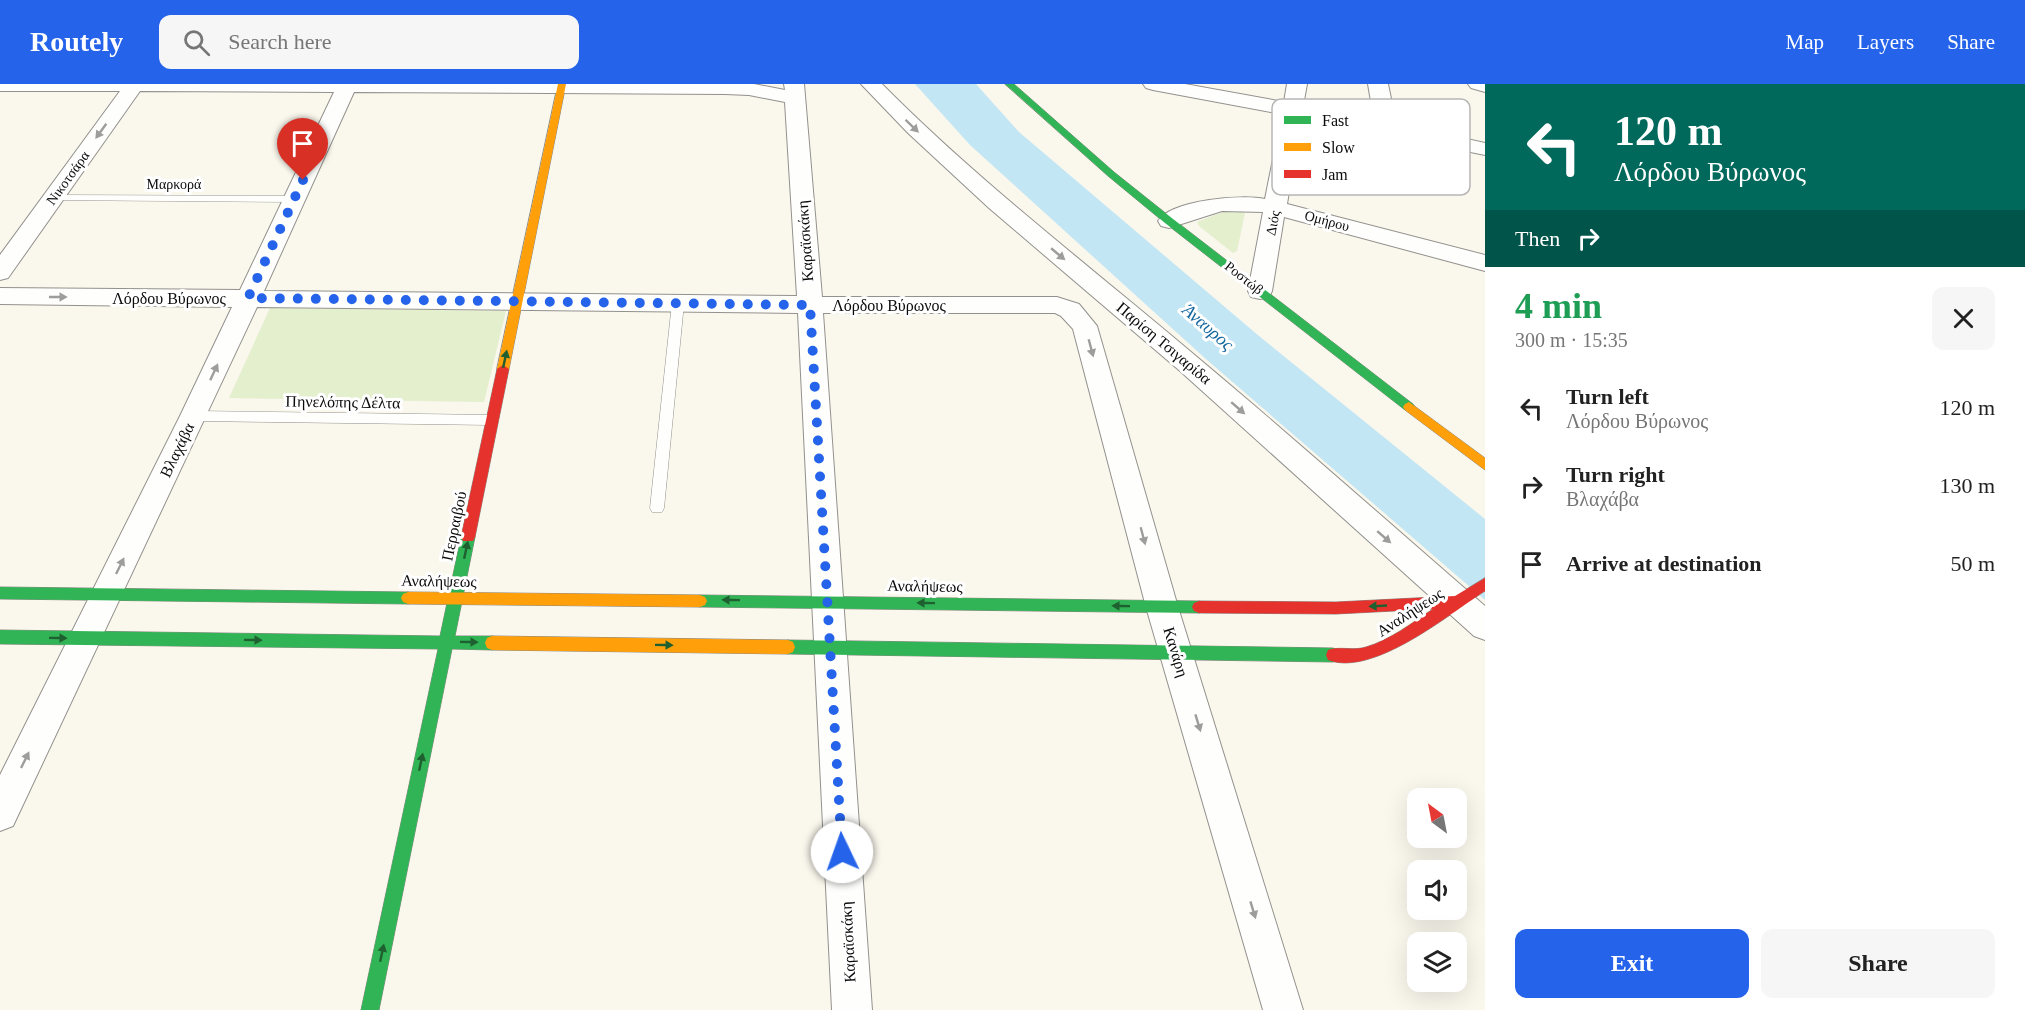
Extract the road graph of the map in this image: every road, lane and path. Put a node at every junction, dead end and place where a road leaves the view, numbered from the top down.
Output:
1 (871, 84) edge
2 (1153, 84) edge
3 (1297, 84) edge
4 (1378, 84) edge
5 (1478, 84) edge
6 (0, 85) edge
7 (135, 85) edge
8 (347, 85) edge
9 (1012, 85) edge
10 (562, 86) edge
11 (1485, 86) edge
12 (795, 91) edge
13 (1294, 99) edge
14 (1381, 99) edge
15 (1272, 106) edge
16 (1470, 146) edge
17 (1485, 149) edge
18 (1279, 195) edge
19 (53, 198) junction
20 (295, 199) junction
21 (1277, 208) junction
22 (1169, 221) junction
23 (1485, 263) edge
24 (0, 272) edge
25 (1260, 291) junction
26 (0, 296) edge
27 (248, 298) junction
28 (517, 301) junction
29 (678, 303) junction
30 (810, 305) junction
31 (1057, 305) joint
32 (194, 416) junction
33 (492, 420) junction
34 (1485, 465) edge
35 (657, 508) dead end
36 (1485, 584) edge
37 (0, 593) edge
38 (106, 594) junction
39 (456, 597) junction
40 (1462, 600) junction
41 (828, 601) junction
42 (1162, 607) junction
43 (1485, 626) edge
44 (0, 637) edge
45 (84, 638) junction
46 (446, 642) junction
47 (830, 648) junction
48 (1177, 654) junction
49 (0, 813) edge
50 (370, 1010) edge
51 (852, 1010) edge
52 (1283, 1010) edge

1 -> 40 street, Παρίση Τσιγαρίδα
2 - 15 street
3 - 13 street, Διός
4 - 14 street
5 - 11 street
6 - 7 street
7 - 8 street
7 -> 19 street, Νικοτσάρα
8 - 10 street
8 - 20 street, Βλαχάβα
9 - 22 main road, Ροστώβ
10 - 12 street
10 - 28 main road, Περραιβού
12 - 30 street, Καραϊσκάκη
16 - 17 street
18 - 21 street, Διός
19 - 20 lane, Μαρκορά
19 - 24 street, Νικοτσάρα
20 - 27 street, Βλαχάβα
21 - 22 street, Ομήρου
21 - 23 street, Ομήρου
21 - 25 street, Διός
22 - 25 main road, Ροστώβ
25 - 34 main road, Ροστώβ
26 -> 27 street, Λόρδου Βύρωνος
27 - 28 street, Λόρδου Βύρωνος
32 -> 27 street, Βλαχάβα
28 - 29 street, Λόρδου Βύρωνος
33 -> 28 main road, Περραιβού
29 - 30 street, Λόρδου Βύρωνος
29 - 35 lane
30 - 31 street, Λόρδου Βύρωνος
30 - 41 street, Καραϊσκάκη
31 -> 42 street, Κανάρη
32 - 33 lane, Πηνελόπης Δέλτα
38 -> 32 street, Βλαχάβα
39 -> 33 main road, Περραιβού
36 - 40 main road
37 - 38 main road, Αναλήψεως
38 - 39 main road, Αναλήψεως
38 - 45 street, Βλαχάβα
41 -> 39 main road, Αναλήψεως
39 - 46 main road, Περραιβού
40 -> 42 main road, Αναλήψεως
40 - 43 street, Παρίση Τσιγαρίδα
40 - 48 main road, Αναλήψεως
42 -> 41 main road, Αναλήψεως
41 - 47 street, Καραϊσκάκη
42 - 48 street, Κανάρη
44 -> 45 main road, Αναλήψεως
45 -> 46 main road, Αναλήψεως
49 -> 45 street, Βλαχάβα
46 -> 47 main road, Αναλήψεως
50 -> 46 main road, Περραιβού
47 - 48 main road, Αναλήψεως
47 - 51 street, Καραϊσκάκη
48 -> 52 street, Κανάρη

